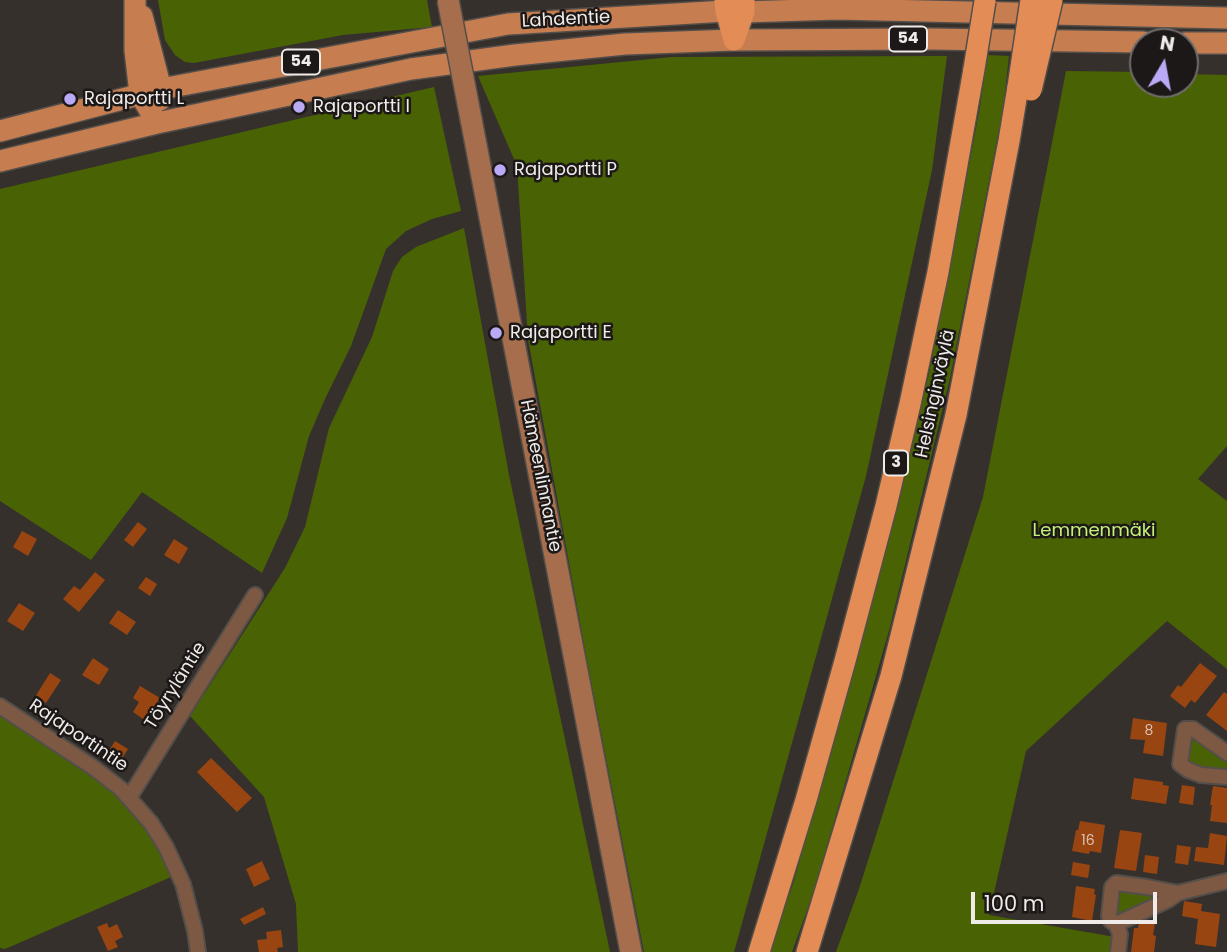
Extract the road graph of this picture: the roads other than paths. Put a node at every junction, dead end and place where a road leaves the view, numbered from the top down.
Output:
1 (136, 0) edge
2 (447, 0) edge
3 (985, 0) edge
4 (1031, 0) edge
5 (1052, 0) edge
6 (735, 6) edge
7 (1227, 18) edge
8 (734, 40) junction
9 (1129, 42) edge
10 (1199, 43) edge
11 (1227, 43) edge
12 (161, 89) junction
13 (1025, 89) junction
14 (140, 94) junction
15 (157, 123) junction
16 (0, 131) edge
17 (0, 161) edge
18 (255, 596) dead end
19 (0, 706) edge
20 (1227, 752) edge
21 (1227, 777) edge
22 (129, 798) junction
23 (1227, 881) edge
24 (1178, 893) junction
25 (1116, 924) junction
26 (198, 952) edge
27 (631, 952) edge
28 (759, 952) edge
29 (807, 952) edge
30 (1118, 952) edge

1 - 12 main road
1 - 14 main road
2 - 27 main road, Hämeenlinnantie, bridge
3 - 28 highway, Helsinginväylä / 3, bridge
4 - 13 highway, Helsinginväylä, bridge
5 - 13 highway, bridge
6 - 7 main road, Lahdentie / 54
6 - 8 highway
6 - 12 main road, Lahdentie / 54
8 - 9 main road, Lahdentie / 54
8 - 15 main road, Lahdentie / 54
10 - 11 main road
12 - 14 main road, Lahdentie / 54
12 - 15 main road
13 - 29 highway, Helsinginväylä
14 - 15 main road
14 - 16 main road, Lahdentie / 54
15 - 17 main road, Lahdentie / 54
18 - 22 street, Töyryläntie
19 - 22 street, Rajaportintie
20 - 21 street
22 - 26 street, Rajaportintie
23 - 24 street
24 - 25 street
24 - 25 street
25 - 30 street

